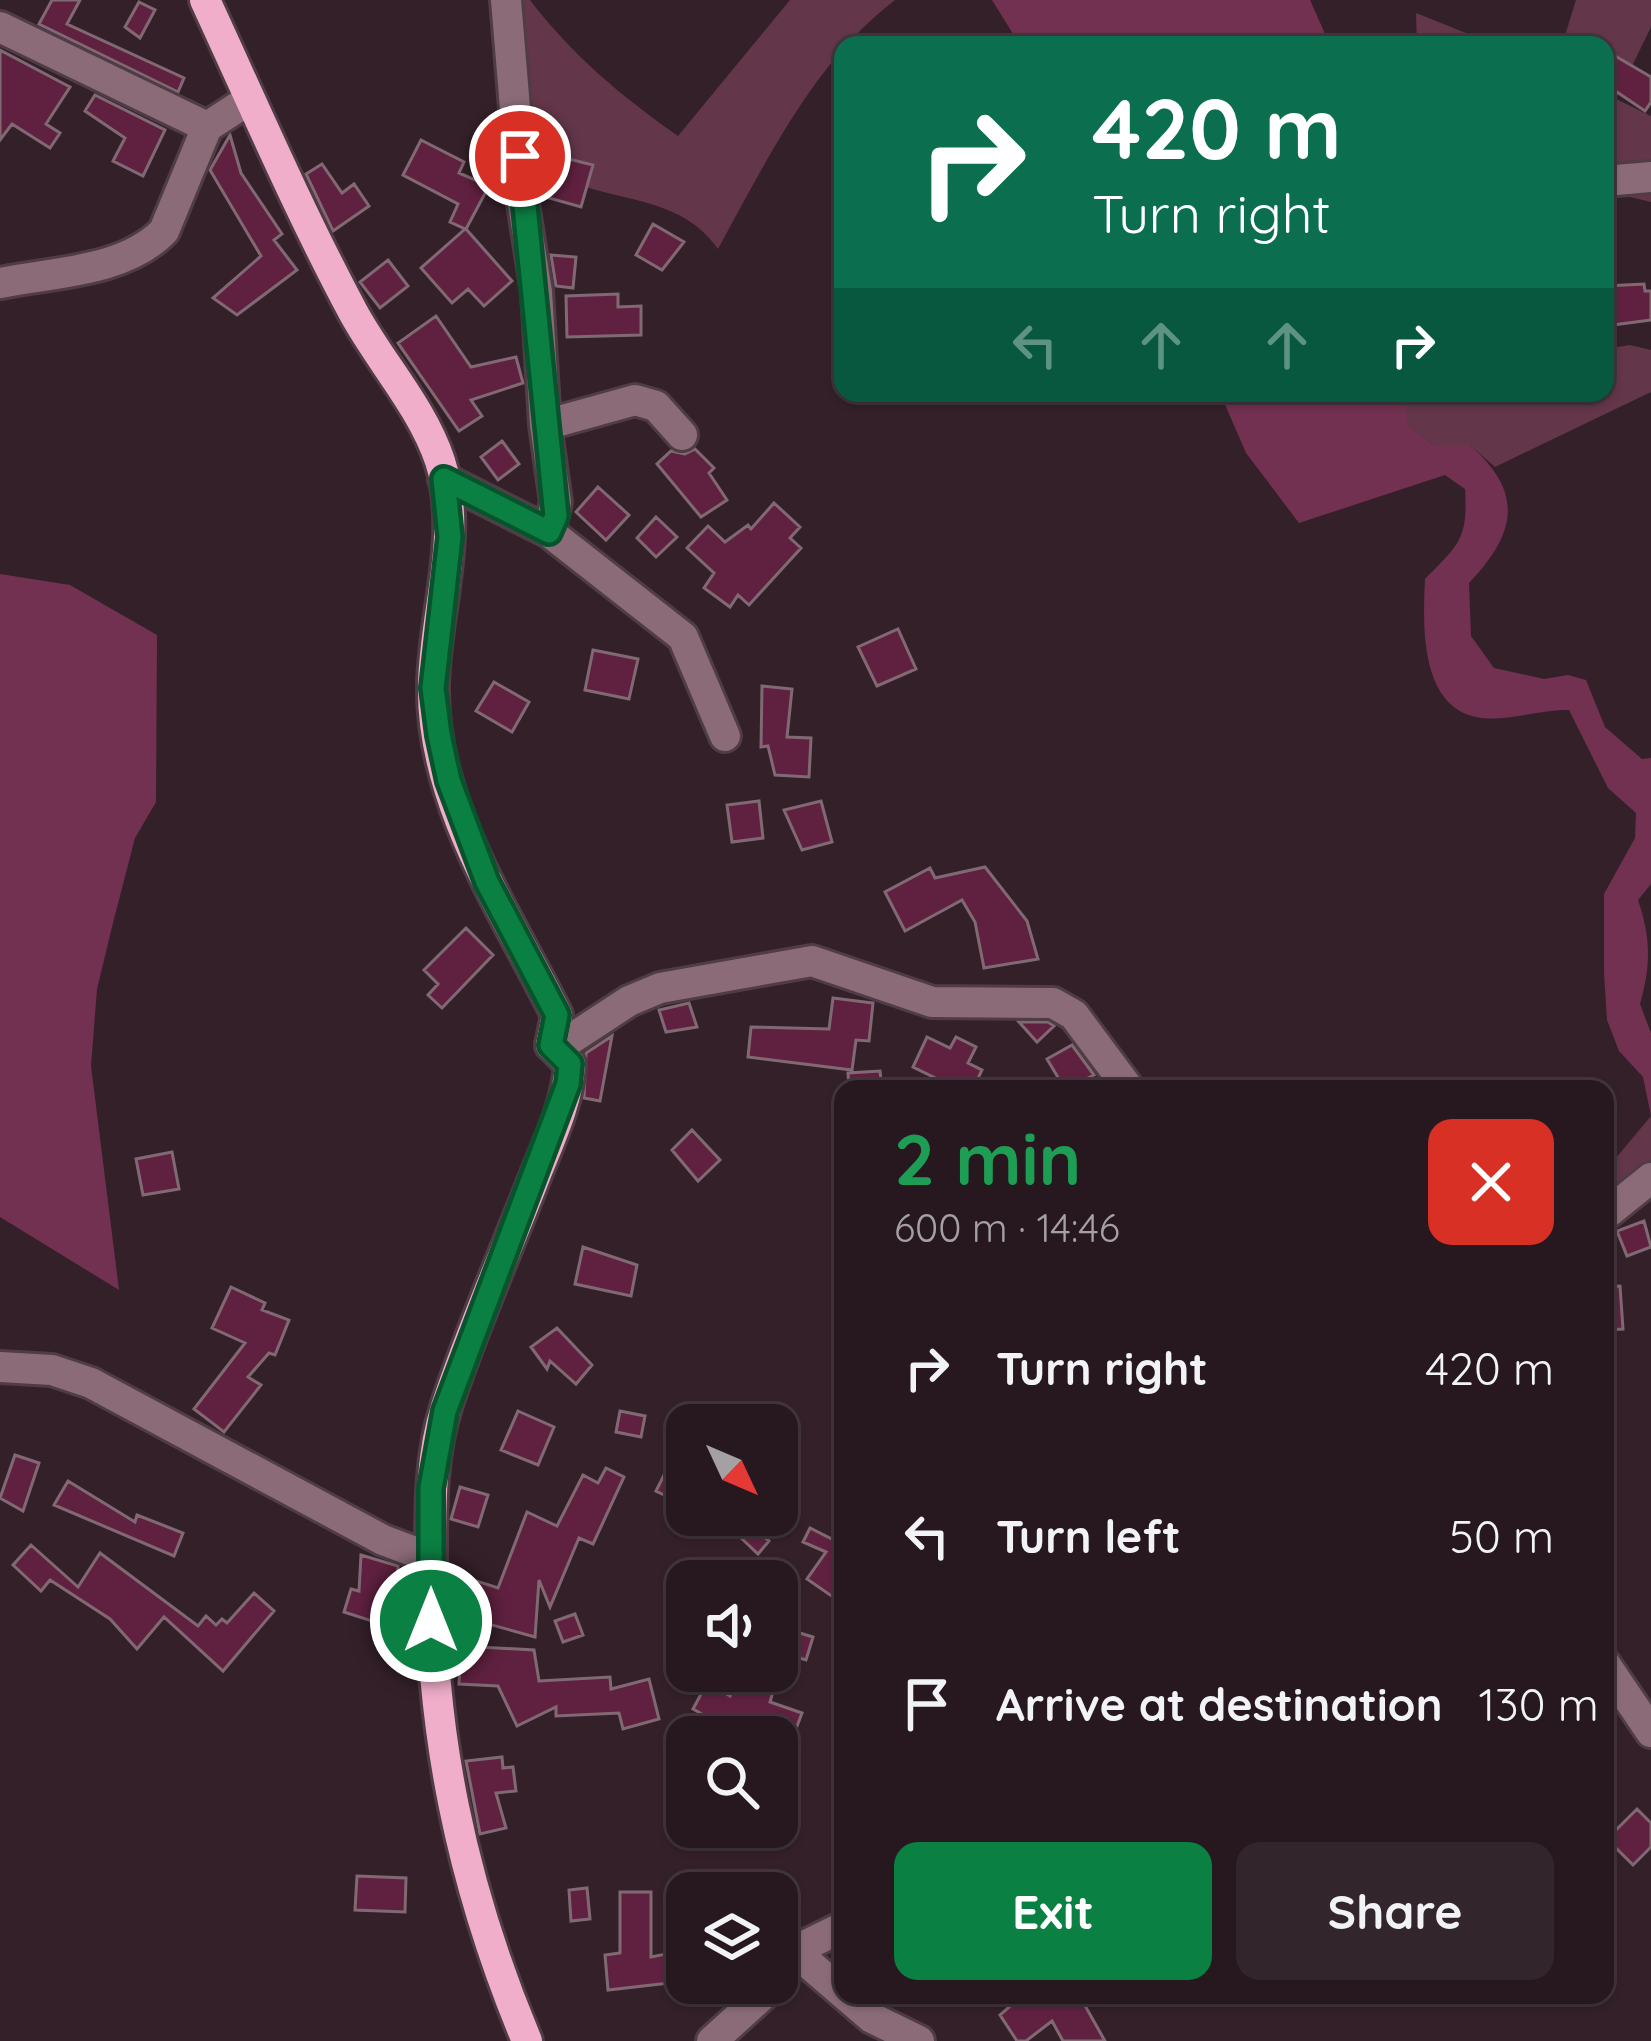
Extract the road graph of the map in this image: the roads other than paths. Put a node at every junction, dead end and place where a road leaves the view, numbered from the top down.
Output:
1 (205, 0) edge
2 (506, 0) edge
3 (0, 27) edge
4 (250, 98) junction
5 (207, 127) junction
6 (1651, 177) edge
7 (1614, 180) edge
8 (0, 283) edge
9 (544, 425) junction
10 (682, 434) dead end
11 (444, 479) junction
12 (549, 532) junction
13 (725, 736) dead end
14 (551, 1045) junction
15 (1122, 1080) edge
16 (1651, 1178) edge
17 (1614, 1208) edge
18 (0, 1367) edge
19 (431, 1558) junction
20 (1614, 1677) edge
21 (1651, 1732) edge
22 (834, 1932) edge
23 (798, 1950) edge
24 (798, 1955) edge
25 (834, 1986) edge
26 (752, 2004) edge
27 (855, 2004) edge
28 (527, 2041) edge
29 (712, 2041) edge
30 (919, 2041) edge

1 - 4 main road
2 - 9 street
3 - 5 street
4 - 5 street
4 - 11 main road
5 - 8 street
6 - 7 street
9 - 10 street
9 - 12 street
11 - 12 street
11 - 14 main road
12 - 13 street
14 - 15 street
14 - 19 main road
16 - 17 street
18 - 19 street
19 - 28 main road
20 - 21 street
22 - 23 street
24 - 25 street
26 - 29 street
27 - 30 street

